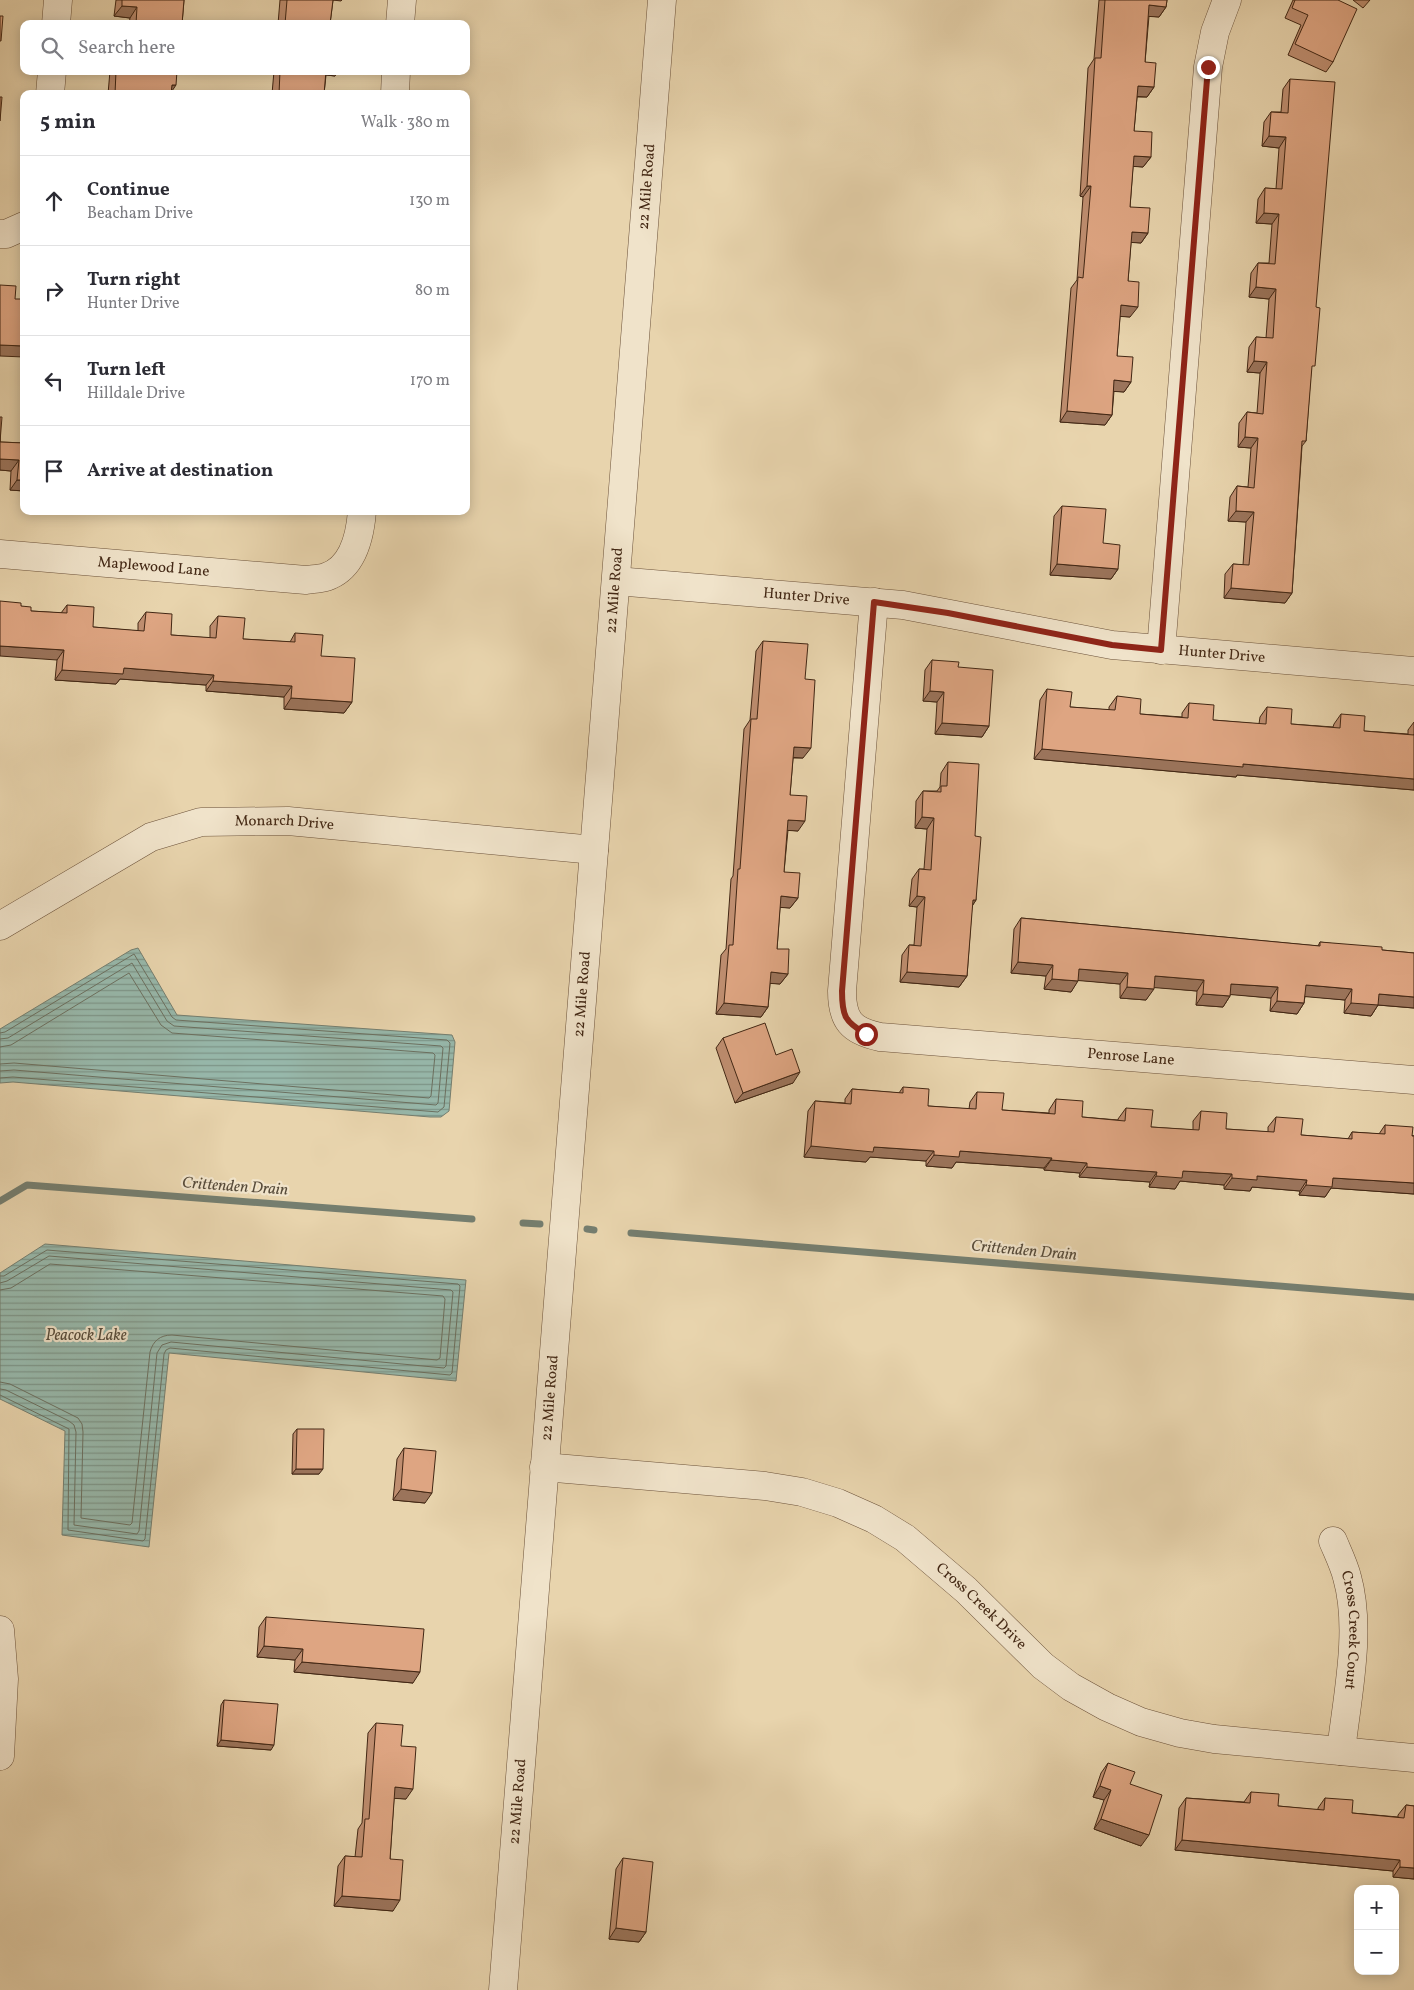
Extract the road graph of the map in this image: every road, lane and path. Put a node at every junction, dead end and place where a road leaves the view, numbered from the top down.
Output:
1 (58, 0) edge
2 (402, 0) edge
3 (662, 0) edge
4 (1226, 0) edge
5 (56, 20) edge
6 (400, 20) edge
7 (52, 75) edge
8 (396, 75) edge
9 (50, 90) edge
10 (395, 90) edge
11 (20, 228) edge
12 (0, 234) edge
13 (362, 515) edge
14 (0, 554) edge
15 (616, 581) junction
16 (874, 602) junction
17 (1161, 650) junction
18 (1414, 670) edge
19 (594, 850) junction
20 (0, 926) edge
21 (1414, 1080) edge
22 (544, 1467) junction
23 (1333, 1542) dead end
24 (0, 1630) edge
25 (1341, 1751) junction
26 (0, 1756) edge
27 (1414, 1758) edge
28 (503, 1990) edge

1 - 5 street
2 - 6 street
3 - 15 street, 22 Mile Road
4 - 17 street
7 - 9 street
8 - 10 street
11 - 12 street
13 - 14 street, Maplewood Lane
15 - 16 street, Hunter Drive
15 - 19 street, 22 Mile Road
16 - 17 street, Hunter Drive
16 - 21 street, Penrose Lane
17 - 18 street, Hunter Drive
19 - 20 street, Monarch Drive
19 - 22 street, 22 Mile Road
22 - 25 street, Cross Creek Drive
22 - 28 street, 22 Mile Road
23 - 25 street, Cross Creek Court
24 - 26 street
25 - 27 street, Cross Creek Drive

